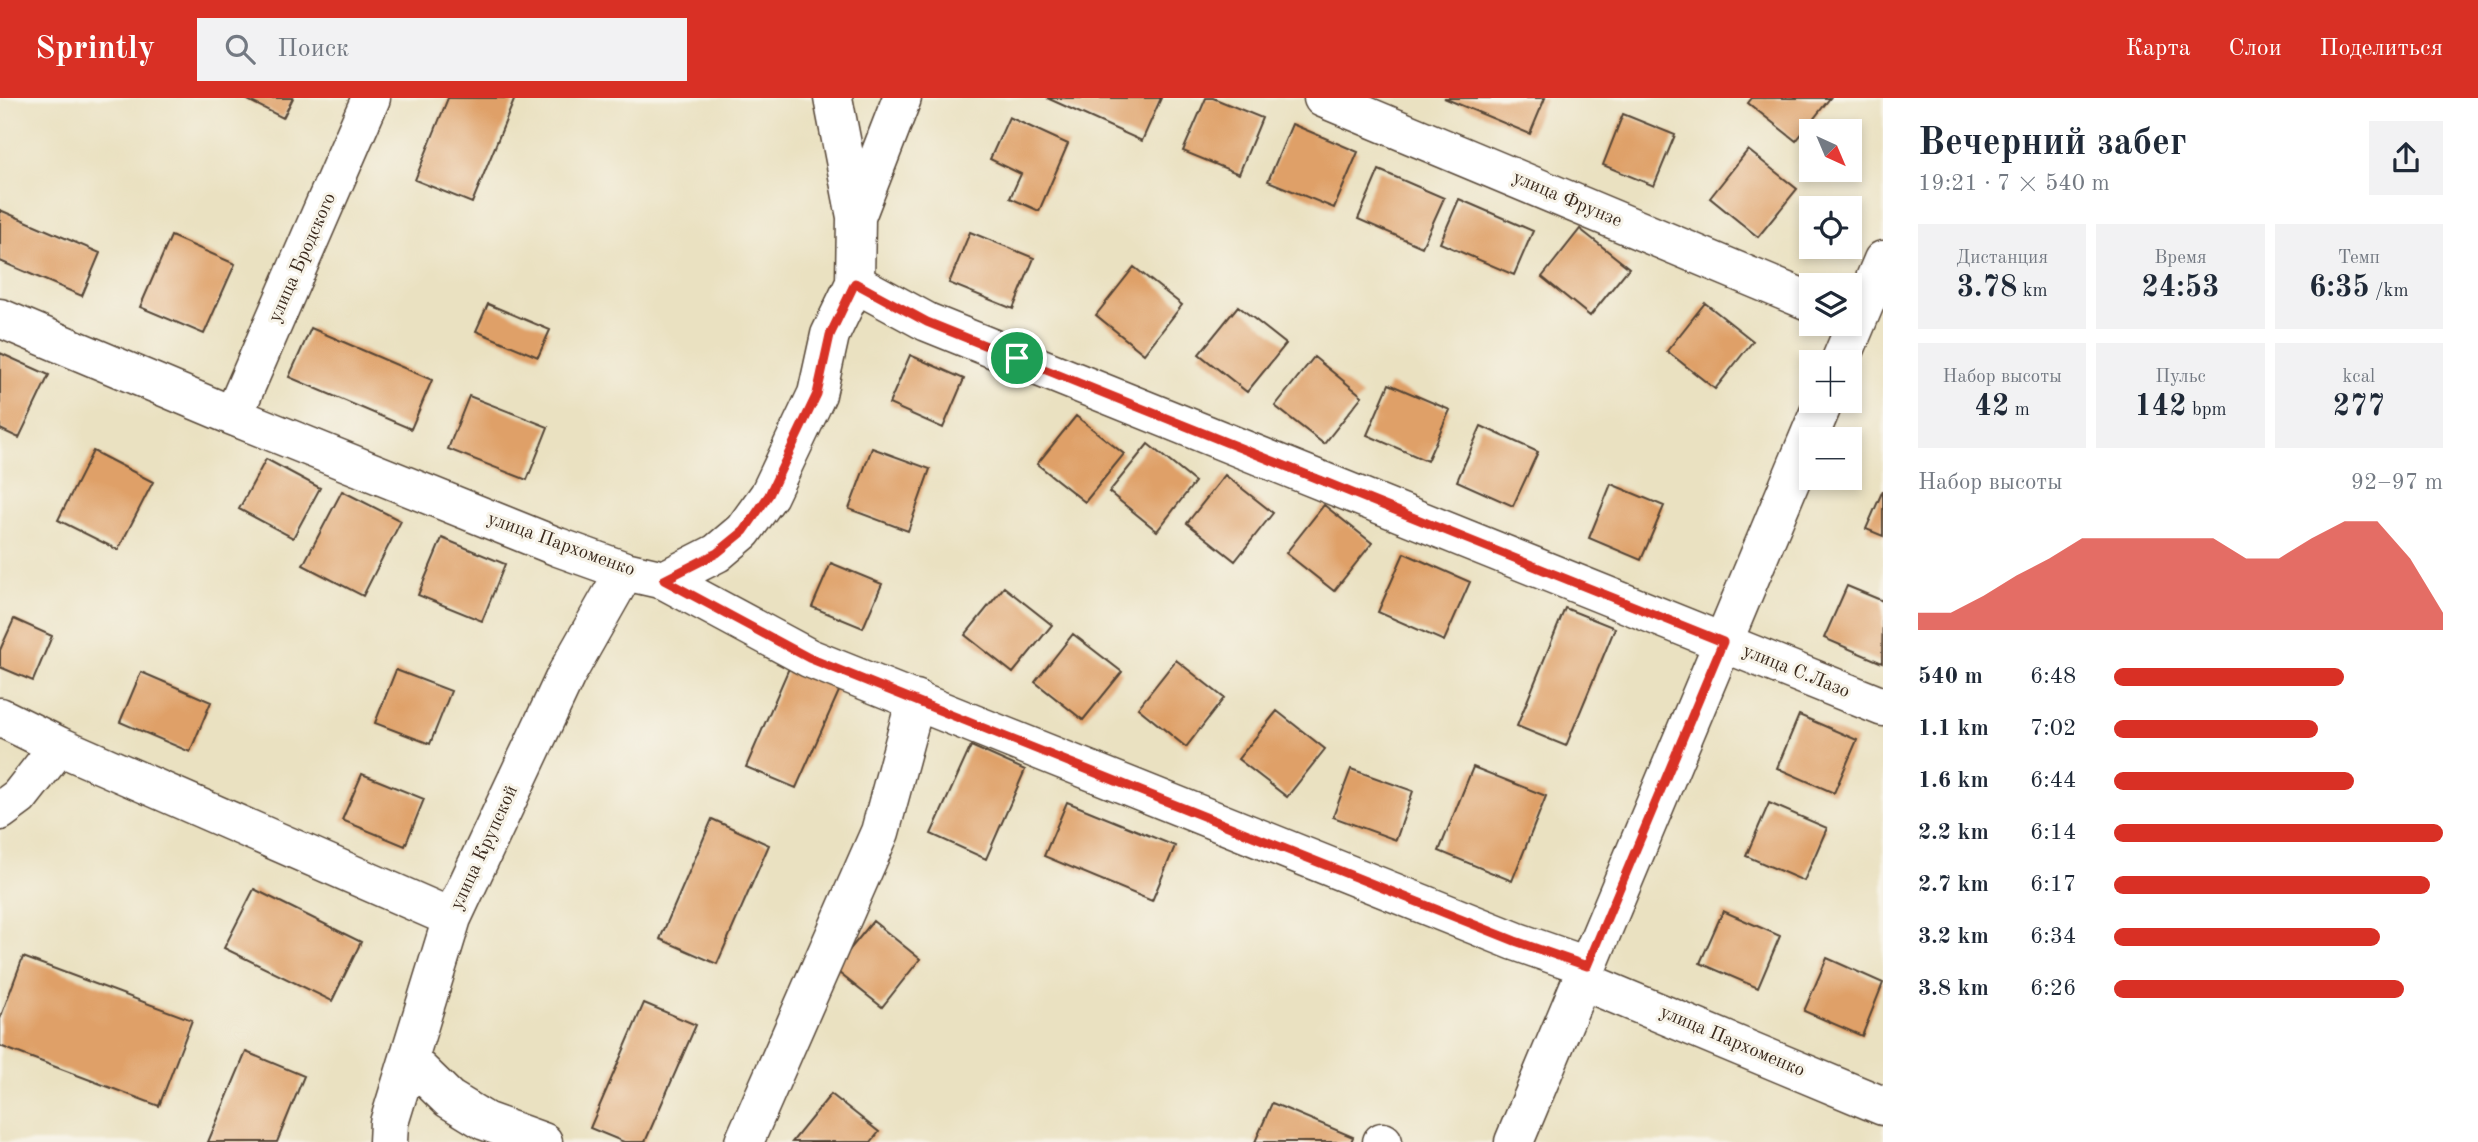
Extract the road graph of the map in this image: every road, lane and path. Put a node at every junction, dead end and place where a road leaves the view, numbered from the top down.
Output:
1 (371, 98) edge
2 (833, 98) edge
3 (902, 98) edge
4 (1323, 98) edge
5 (856, 217) junction
6 (1883, 260) edge
7 (855, 283) junction
8 (1799, 297) edge
9 (0, 318) edge
10 (1863, 325) edge
11 (1847, 350) edge
12 (1819, 413) edge
13 (233, 416) junction
14 (625, 571) junction
15 (664, 580) junction
16 (1723, 642) junction
17 (916, 699) junction
18 (1883, 707) edge
19 (0, 717) edge
20 (59, 746) junction
21 (0, 811) edge
22 (452, 918) junction
23 (1584, 973) junction
24 (410, 1061) junction
25 (1883, 1105) edge
26 (388, 1142) edge
27 (542, 1142) edge
28 (744, 1142) edge
29 (1514, 1142) edge

1 - 13 street, улица Бродского
2 - 5 street
3 - 5 street
4 - 8 street, улица Фрунзе
5 - 7 street
6 - 10 street
7 - 15 street
7 - 16 street, улица С.Лазо
9 - 13 street, улица Пархоменко
10 - 11 street
12 - 16 street
13 - 14 street, улица Пархоменко
14 - 15 street, улица Пархоменко
14 - 22 street, улица Крупской
15 - 17 street, улица Пархоменко
16 - 18 street, улица С.Лазо
16 - 23 street
17 - 23 street, улица Пархоменко
17 - 28 street
19 - 20 street
20 - 21 street
20 - 22 street
22 - 24 street, улица Крупской
23 - 25 street, улица Пархоменко
23 - 29 street
24 - 26 street, улица Крупской
24 - 27 street

